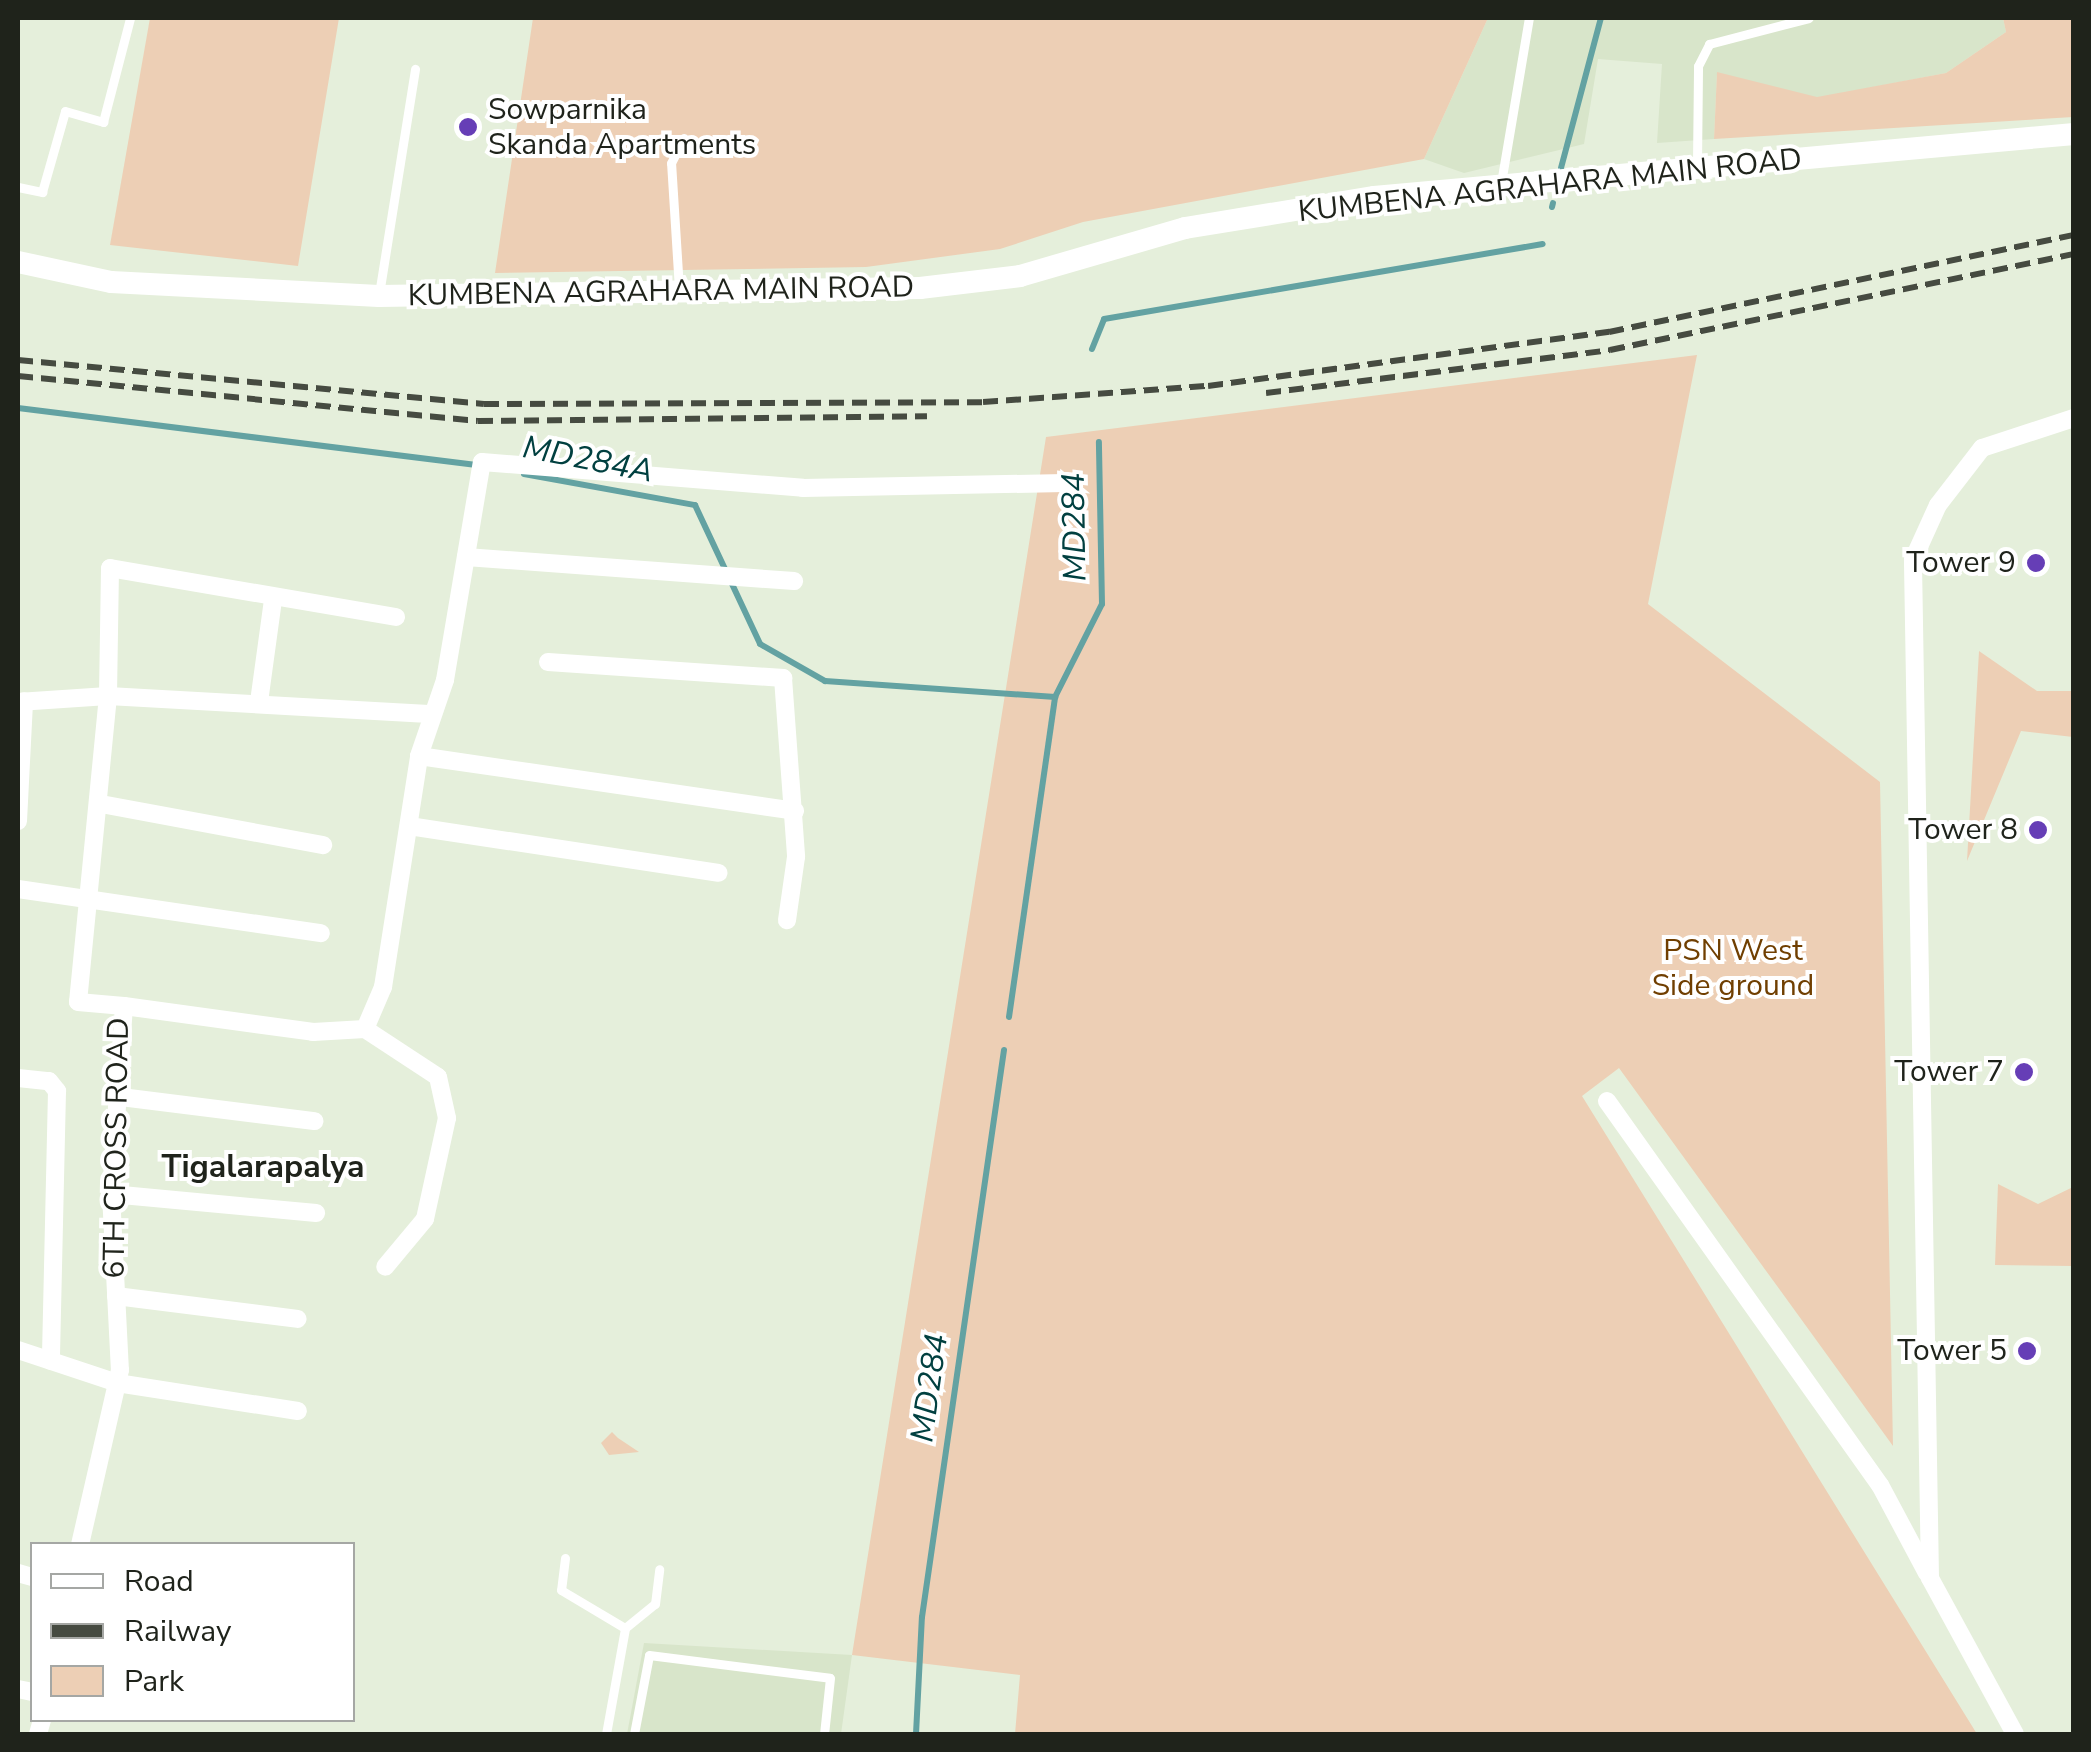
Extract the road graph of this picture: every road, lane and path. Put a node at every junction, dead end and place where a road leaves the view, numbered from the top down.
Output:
1 (130, 18) edge
2 (1529, 18) edge
3 (1809, 18) edge
4 (415, 69) dead end
5 (2074, 134) edge
6 (684, 138) dead end
7 (1697, 172) junction
8 (1501, 186) junction
9 (18, 187) edge
10 (18, 262) edge
11 (379, 296) junction
12 (678, 297) junction
13 (2074, 418) edge
14 (1065, 483) dead end
15 (466, 556) junction
16 (794, 581) dead end
17 (273, 600) junction
18 (396, 617) dead end
19 (548, 662) dead end
20 (108, 696) junction
21 (21, 702) edge
22 (259, 702) junction
23 (428, 714) junction
24 (419, 756) junction
25 (102, 804) junction
26 (795, 811) junction
27 (18, 821) edge
28 (409, 826) junction
29 (324, 846) dead end
30 (718, 873) dead end
31 (18, 889) edge
32 (92, 900) junction
33 (786, 920) dead end
34 (321, 933) dead end
35 (124, 1006) junction
36 (364, 1029) junction
37 (18, 1078) edge
38 (114, 1096) junction
39 (1607, 1100) dead end
40 (314, 1121) dead end
41 (111, 1194) junction
42 (316, 1213) dead end
43 (385, 1268) dead end
44 (116, 1296) junction
45 (298, 1318) dead end
46 (18, 1350) edge
47 (51, 1361) junction
48 (117, 1384) junction
49 (298, 1411) dead end
50 (80, 1542) edge
51 (564, 1558) dead end
52 (659, 1569) dead end
53 (1930, 1578) junction
54 (624, 1628) junction
55 (606, 1734) edge
56 (634, 1734) edge
57 (824, 1734) edge
58 (2015, 1734) edge

1 - 9 lane
2 - 8 lane
3 - 7 lane
4 - 11 lane
5 - 7 street, KUMBENA AGRAHARA MAIN ROAD
6 - 12 lane
7 - 8 street, KUMBENA AGRAHARA MAIN ROAD
8 - 12 street, KUMBENA AGRAHARA MAIN ROAD
10 - 11 street, KUMBENA AGRAHARA MAIN ROAD
11 - 12 street, KUMBENA AGRAHARA MAIN ROAD
13 - 53 street
14 - 15 street
15 - 16 street
15 - 23 street
17 - 18 street
17 - 20 street, 6TH CROSS ROAD
17 - 22 street
19 - 26 street
20 - 21 street
20 - 22 street
20 - 25 street, 6TH CROSS ROAD
21 - 27 street
22 - 23 street
23 - 24 street
24 - 26 street
24 - 28 street
25 - 29 street
25 - 32 street, 6TH CROSS ROAD
26 - 33 street
28 - 30 street
28 - 36 street
31 - 32 street
32 - 34 street
32 - 35 street, 6TH CROSS ROAD
35 - 36 street
35 - 38 street, 6TH CROSS ROAD
36 - 43 street
37 - 47 street
38 - 40 street
38 - 41 street, 6TH CROSS ROAD
39 - 53 street
41 - 42 street
41 - 44 street, 6TH CROSS ROAD
44 - 45 street
44 - 48 street, 6TH CROSS ROAD
46 - 47 street
47 - 48 street
48 - 49 street
48 - 50 street, 6TH CROSS ROAD
51 - 54 lane
52 - 54 lane
53 - 58 street
54 - 55 lane
56 - 57 lane

